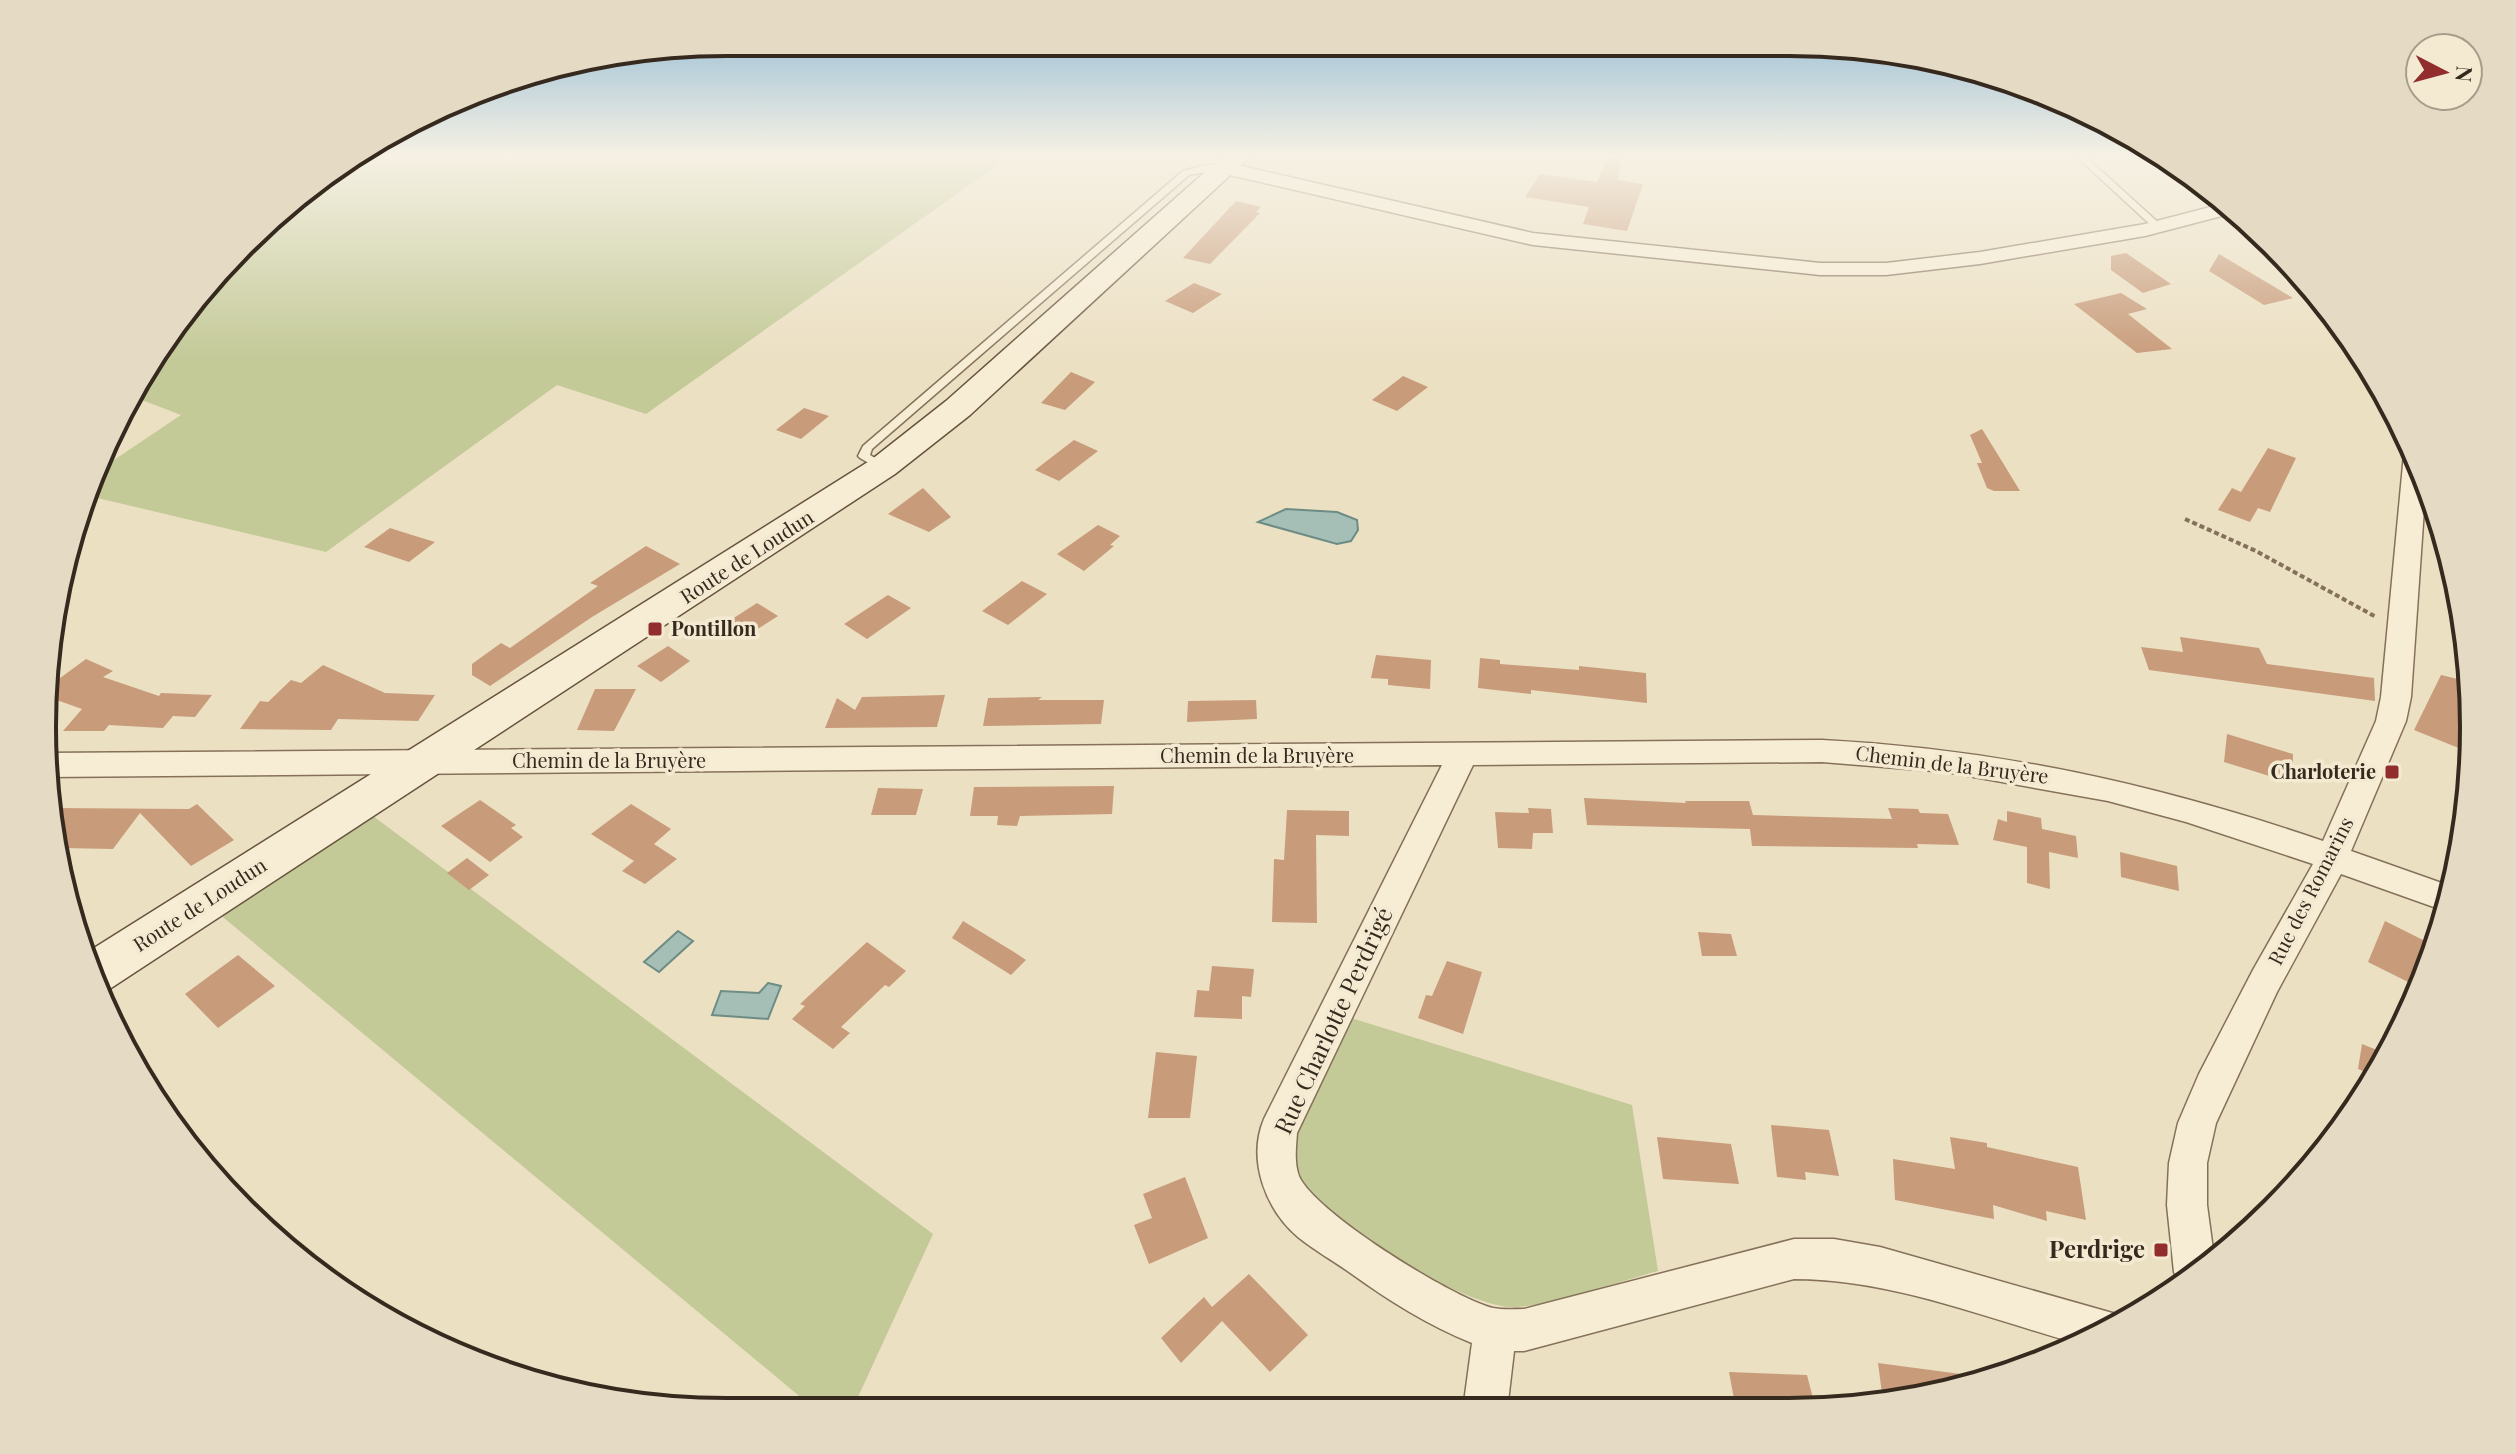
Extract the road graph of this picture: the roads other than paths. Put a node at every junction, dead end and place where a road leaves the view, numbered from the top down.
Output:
1 (1162, 225) edge
2 (1477, 225) edge
3 (2156, 225) edge
4 (2166, 225) edge
5 (2158, 227) junction
6 (2414, 483) edge
7 (1463, 754) junction
8 (425, 762) junction
9 (57, 765) edge
10 (2332, 858) junction
11 (2438, 895) edge
12 (101, 968) edge
13 (2194, 1261) edge
14 (2091, 1326) edge
15 (1495, 1330) junction
16 (1486, 1398) edge

1 - 8 main road, Route de Loudun
2 - 5 street
3 - 5 lane
4 - 5 street
6 - 10 street, Rue des Romarins
7 - 8 street, Chemin de la Bruyère
7 - 10 street, Chemin de la Bruyère
7 - 15 street, Rue Charlotte Perdrigé
8 - 9 street, Chemin de la Bruyère
8 - 12 main road, Route de Loudun
10 - 11 street, Chemin de la Bruyère
10 - 13 street, Rue des Romarins
14 - 15 street, Rue Charlotte Perdrigé
15 - 16 street

